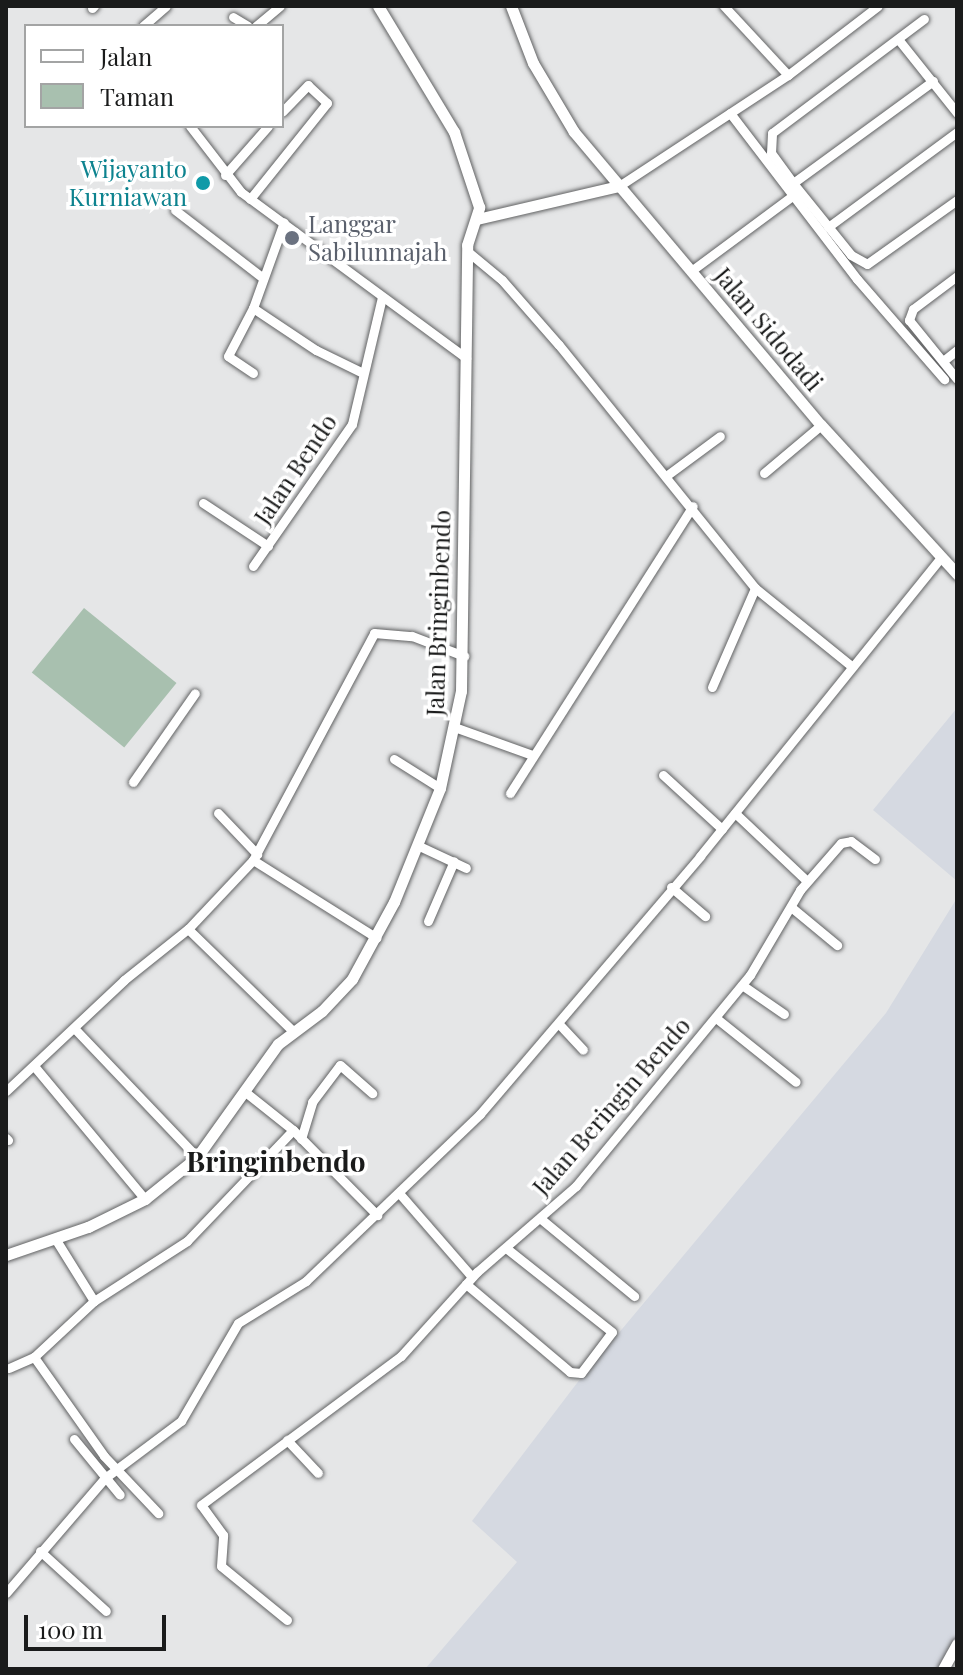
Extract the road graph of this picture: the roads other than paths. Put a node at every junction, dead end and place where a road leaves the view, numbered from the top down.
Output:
1 (166, 6) edge
2 (280, 6) edge
3 (378, 6) edge
4 (511, 6) edge
5 (724, 6) edge
6 (878, 6) edge
7 (233, 17) dead end
8 (924, 19) dead end
9 (145, 24) edge
10 (245, 24) edge
11 (258, 24) edge
12 (898, 39) junction
13 (788, 75) junction
14 (933, 81) junction
15 (956, 109) edge
16 (284, 110) edge
17 (730, 113) junction
18 (191, 128) edge
19 (266, 128) edge
20 (957, 132) edge
21 (225, 175) junction
22 (793, 183) junction
23 (619, 186) junction
24 (791, 197) junction
25 (250, 199) junction
26 (957, 200) edge
27 (175, 210) dead end
28 (477, 219) junction
29 (284, 222) junction
30 (828, 227) junction
31 (467, 251) junction
32 (691, 271) junction
33 (957, 276) edge
34 (263, 278) junction
35 (382, 297) junction
36 (253, 308) junction
37 (957, 350) edge
38 (466, 358) junction
39 (943, 361) junction
40 (253, 373) dead end
41 (363, 373) junction
42 (944, 379) dead end
43 (957, 379) edge
44 (821, 425) junction
45 (720, 436) dead end
46 (764, 473) dead end
47 (666, 476) junction
48 (203, 503) dead end
49 (693, 506) junction
50 (268, 546) junction
51 (940, 559) junction
52 (253, 566) dead end
53 (957, 574) edge
54 (755, 588) junction
55 (464, 656) junction
56 (850, 665) junction
57 (712, 687) dead end
58 (195, 693) dead end
59 (457, 728) junction
60 (532, 755) junction
61 (394, 759) dead end
62 (663, 775) dead end
63 (133, 782) dead end
64 (440, 788) junction
65 (510, 793) dead end
66 (218, 813) dead end
67 (735, 813) junction
68 (722, 829) junction
69 (417, 845) junction
70 (255, 857) junction
71 (875, 859) dead end
72 (454, 861) junction
73 (466, 868) dead end
74 (807, 881) junction
75 (671, 887) junction
76 (791, 907) junction
77 (705, 916) dead end
78 (428, 921) dead end
79 (188, 929) junction
80 (377, 938) junction
81 (837, 945) dead end
82 (742, 985) junction
83 (784, 1014) dead end
84 (716, 1018) junction
85 (559, 1024) junction
86 (74, 1028) junction
87 (294, 1032) junction
88 (583, 1050) dead end
89 (34, 1066) junction
90 (796, 1082) dead end
91 (6, 1091) edge
92 (244, 1091) junction
93 (372, 1093) dead end
94 (293, 1130) junction
95 (301, 1139) junction
96 (197, 1157) junction
97 (399, 1193) junction
98 (145, 1199) junction
99 (377, 1215) junction
100 (541, 1219) junction
101 (56, 1240) junction
102 (506, 1248) junction
103 (6, 1255) edge
104 (469, 1281) junction
105 (634, 1296) dead end
106 (94, 1301) junction
107 (34, 1357) junction
108 (9, 1368) dead end
109 (74, 1439) dead end
110 (287, 1440) junction
111 (115, 1469) junction
112 (318, 1473) dead end
113 (104, 1478) junction
114 (120, 1495) dead end
115 (158, 1513) dead end
116 (40, 1551) junction
117 (6, 1593) edge
118 (106, 1611) dead end
119 (287, 1620) dead end
120 (957, 1644) edge
121 (943, 1669) edge

1 - 9 street
2 - 11 street
3 - 28 street
4 - 23 street, Jalan Sidodadi
5 - 13 street
6 - 13 street
7 - 10 street
8 - 12 street
12 - 14 street
12 - 22 street
13 - 17 street
14 - 15 street
14 - 22 street
16 - 25 street
17 - 23 street
17 - 24 street
18 - 21 street
19 - 21 street
20 - 30 street
21 - 25 street
22 - 30 street
23 - 28 street
23 - 32 street, Jalan Sidodadi
24 - 32 street
24 - 42 street
25 - 29 street
26 - 30 street
27 - 34 street
28 - 31 street, Jalan Bringinbendo
29 - 34 street
29 - 35 street
31 - 38 street, Jalan Bringinbendo
31 - 47 street
32 - 44 street, Jalan Sidodadi
33 - 39 street
34 - 36 street
35 - 38 street
35 - 41 street, Jalan Bendo
36 - 40 street
36 - 41 street
37 - 39 street
38 - 55 street, Jalan Bringinbendo
39 - 43 street
41 - 50 street, Jalan Bendo
44 - 46 street
44 - 51 street, Jalan Sidodadi
45 - 47 street
47 - 49 street
48 - 50 street
49 - 54 street
49 - 60 street
50 - 52 street, Jalan Bendo
51 - 53 street
51 - 56 street
54 - 56 street
54 - 57 street
55 - 59 street, Jalan Bringinbendo
55 - 70 street
56 - 67 street
58 - 63 street
59 - 60 street
59 - 64 street, Jalan Bringinbendo
60 - 65 street
61 - 64 street
62 - 68 street
64 - 69 street, Jalan Bringinbendo
66 - 70 street
67 - 68 street
67 - 74 street
68 - 75 street
69 - 72 street
69 - 80 street, Jalan Bringinbendo
70 - 79 street
70 - 80 street
71 - 74 street, Jalan Beringin Bendo
72 - 73 street
72 - 78 street
74 - 76 street, Jalan Beringin Bendo
75 - 77 street
75 - 85 street
76 - 81 street
76 - 82 street, Jalan Beringin Bendo
79 - 86 street
79 - 87 street
80 - 87 street, Jalan Bringinbendo
82 - 83 street
82 - 84 street, Jalan Beringin Bendo
84 - 90 street
84 - 100 street, Jalan Beringin Bendo
85 - 88 street
85 - 97 street
86 - 89 street
86 - 96 street
87 - 92 street, Jalan Bringinbendo
89 - 91 street
89 - 98 street
92 - 94 street
92 - 96 street, Jalan Bringinbendo
93 - 95 street
94 - 95 street
94 - 106 street
95 - 99 street
96 - 98 street, Jalan Bringinbendo
97 - 99 street
97 - 104 street
98 - 101 street, Jalan Bringinbendo
99 - 111 street
100 - 102 street, Jalan Beringin Bendo
100 - 105 street
101 - 103 street, Jalan Bringinbendo
101 - 106 street
102 - 104 street, Jalan Beringin Bendo
102 - 104 street
104 - 110 street, Jalan Beringin Bendo
106 - 107 street
107 - 108 street
107 - 111 street
109 - 113 street
110 - 112 street
110 - 119 street, Jalan Beringin Bendo
111 - 113 street
111 - 115 street
113 - 114 street
113 - 116 street
116 - 117 street
116 - 118 street
120 - 121 street

